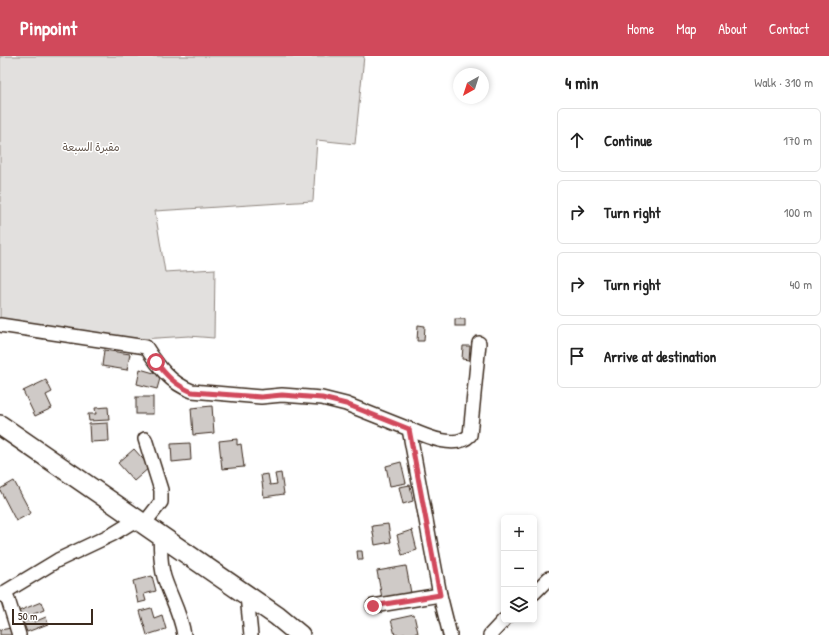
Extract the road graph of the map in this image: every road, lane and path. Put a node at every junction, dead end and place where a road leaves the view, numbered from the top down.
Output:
1 (0, 326) edge
2 (479, 343) dead end
3 (0, 425) edge
4 (409, 429) junction
5 (145, 439) dead end
6 (140, 522) junction
7 (160, 537) junction
8 (549, 578) edge
9 (537, 590) edge
10 (3, 594) edge
11 (440, 595) junction
12 (248, 596) junction
13 (373, 606) dead end
14 (501, 623) edge
15 (19, 635) edge
16 (184, 635) edge
17 (251, 635) edge
18 (300, 635) edge
19 (450, 635) edge
20 (490, 635) edge

1 - 4 street
2 - 4 street
3 - 6 street
4 - 11 street
5 - 6 street
6 - 7 street
6 - 10 street
7 - 12 street
7 - 16 street
8 - 9 street
10 - 15 street
11 - 13 street
11 - 19 street
12 - 17 street
12 - 18 street
14 - 20 street

